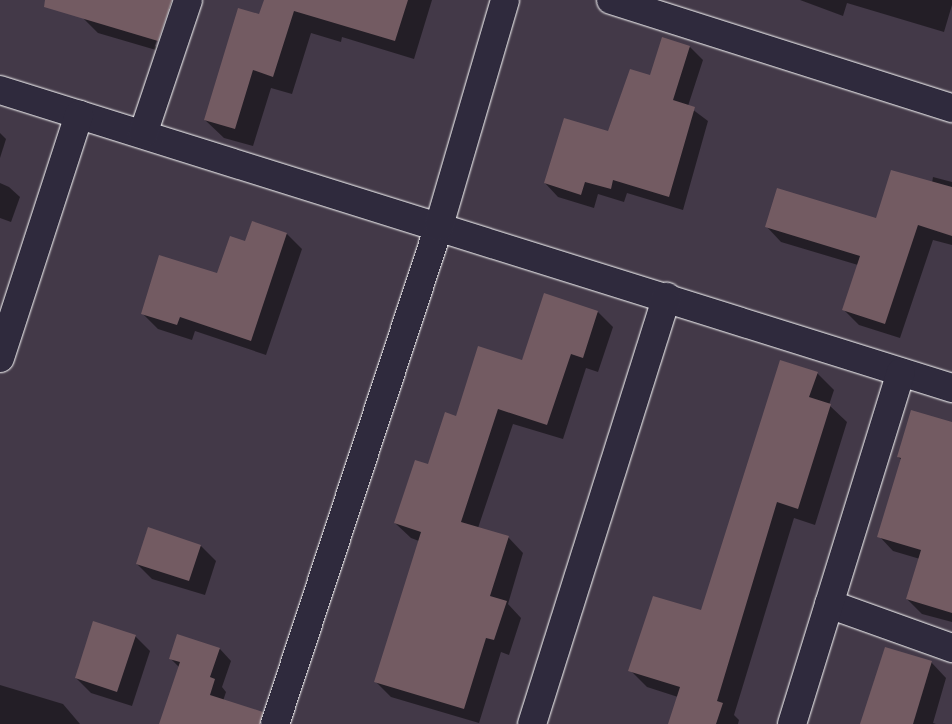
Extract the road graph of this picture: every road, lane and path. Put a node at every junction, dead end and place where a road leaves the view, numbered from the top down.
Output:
1 (188, 0) edge
2 (505, 0) edge
3 (611, 0) edge
4 (0, 90) edge
5 (952, 108) edge
6 (79, 114) junction
7 (143, 134) junction
8 (439, 226) junction
9 (667, 297) junction
10 (0, 358) edge
11 (901, 372) junction
12 (952, 388) edge
13 (829, 604) junction
14 (952, 648) edge
15 (275, 724) edge
16 (532, 724) edge
17 (792, 724) edge

1 - 7 street
2 - 8 street
3 - 5 street
4 - 6 street
6 - 7 street
6 - 10 street
7 - 8 street
8 - 9 street
8 - 15 street
9 - 11 street
9 - 16 street
11 - 12 street
11 - 13 street
13 - 14 street
13 - 17 street

